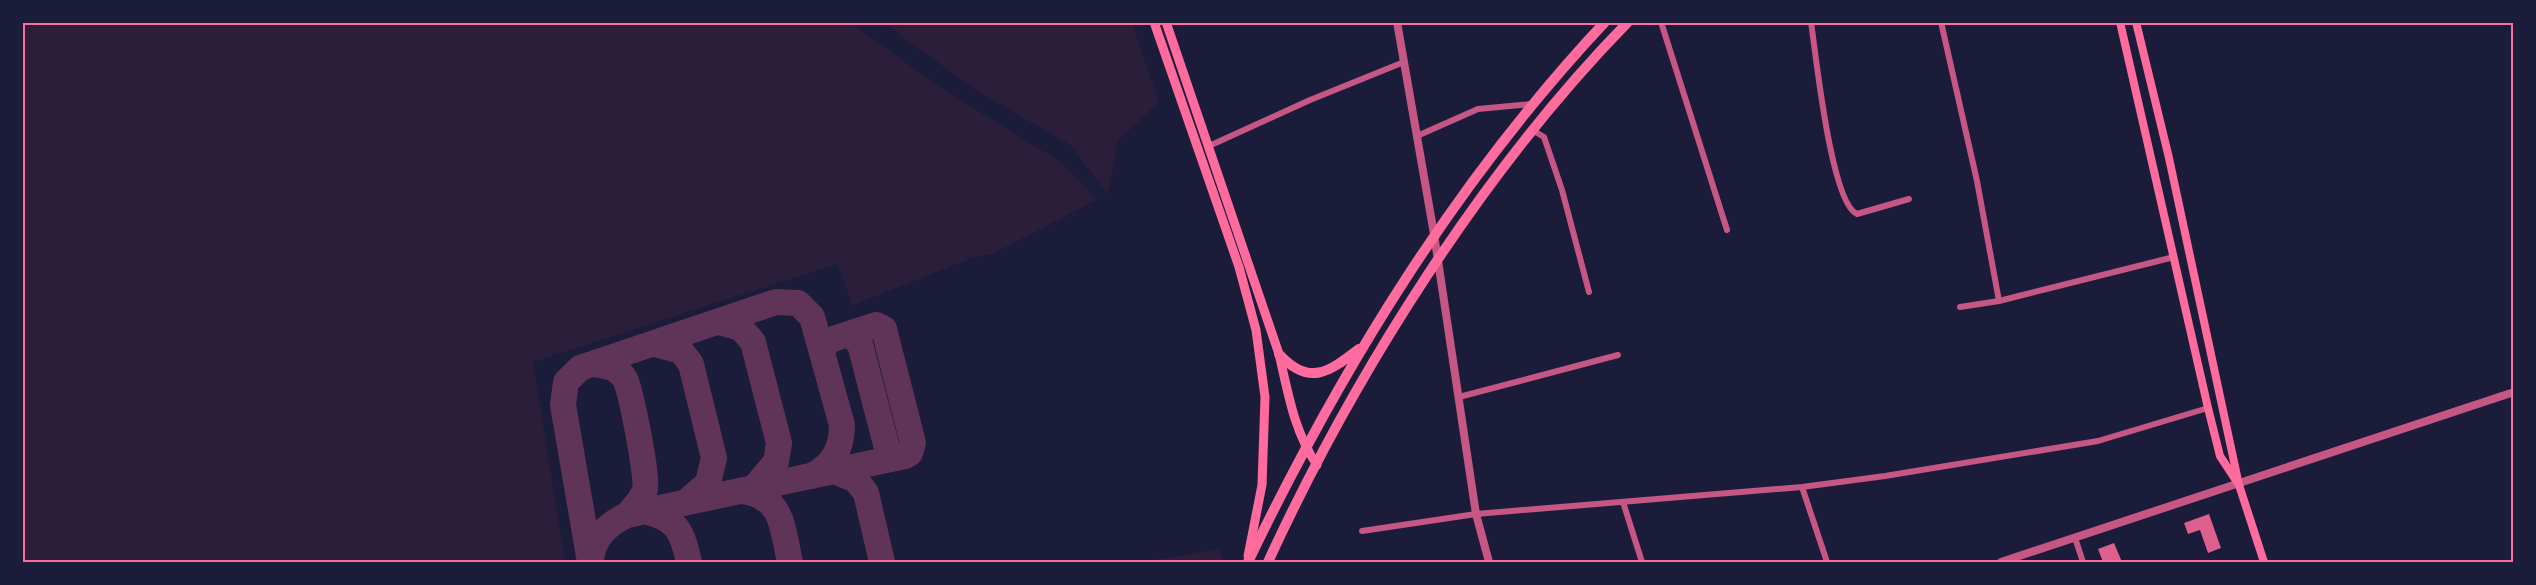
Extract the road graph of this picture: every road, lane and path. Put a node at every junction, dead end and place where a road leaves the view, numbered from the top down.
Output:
1 (1154, 22) edge
2 (1166, 22) edge
3 (1397, 22) edge
4 (1605, 22) edge
5 (1628, 22) edge
6 (1661, 22) edge
7 (1811, 22) edge
8 (1941, 22) edge
9 (2120, 22) edge
10 (2136, 22) edge
11 (1404, 62) junction
12 (1532, 104) junction
13 (1534, 131) junction
14 (1417, 136) junction
15 (1209, 146) junction
16 (1909, 198) dead end
17 (1727, 230) dead end
18 (1434, 234) junction
19 (2174, 257) junction
20 (1437, 263) junction
21 (1589, 292) dead end
22 (1999, 301) junction
23 (1960, 307) dead end
24 (1362, 347) junction
25 (1279, 354) junction
26 (1618, 355) dead end
27 (2514, 392) edge
28 (1459, 397) junction
29 (2208, 408) junction
30 (1306, 448) junction
31 (1317, 465) junction
32 (2239, 485) junction
33 (1802, 487) junction
34 (1623, 502) junction
35 (1476, 514) junction
36 (1362, 531) dead end
37 (2075, 538) junction
38 (1247, 562) edge
39 (1268, 562) edge
40 (1489, 562) edge
41 (1642, 562) edge
42 (1827, 562) edge
43 (2001, 562) edge
44 (2083, 562) edge
45 (2264, 562) edge

1 - 38 main road
2 - 15 main road
3 - 11 street
4 - 12 highway
5 - 13 highway
6 - 17 street
7 - 16 street
8 - 22 street
9 - 19 main road
10 - 32 main road
11 - 14 street
11 - 15 street
12 - 14 street
12 - 18 highway
13 - 20 highway
13 - 21 street
14 - 18 street
15 - 25 main road
18 - 20 street
18 - 24 highway
19 - 22 street
19 - 29 main road
20 - 28 street
20 - 31 highway
22 - 23 street
24 - 25 highway
24 - 30 highway
25 - 30 main road
26 - 28 street
27 - 32 street
28 - 35 street
29 - 32 main road
29 - 33 street
30 - 31 main road
30 - 38 highway
31 - 39 highway
32 - 37 street
32 - 45 main road
33 - 34 street
33 - 42 street
34 - 35 street
34 - 41 street
35 - 36 street
35 - 40 street
37 - 43 street
37 - 44 street

